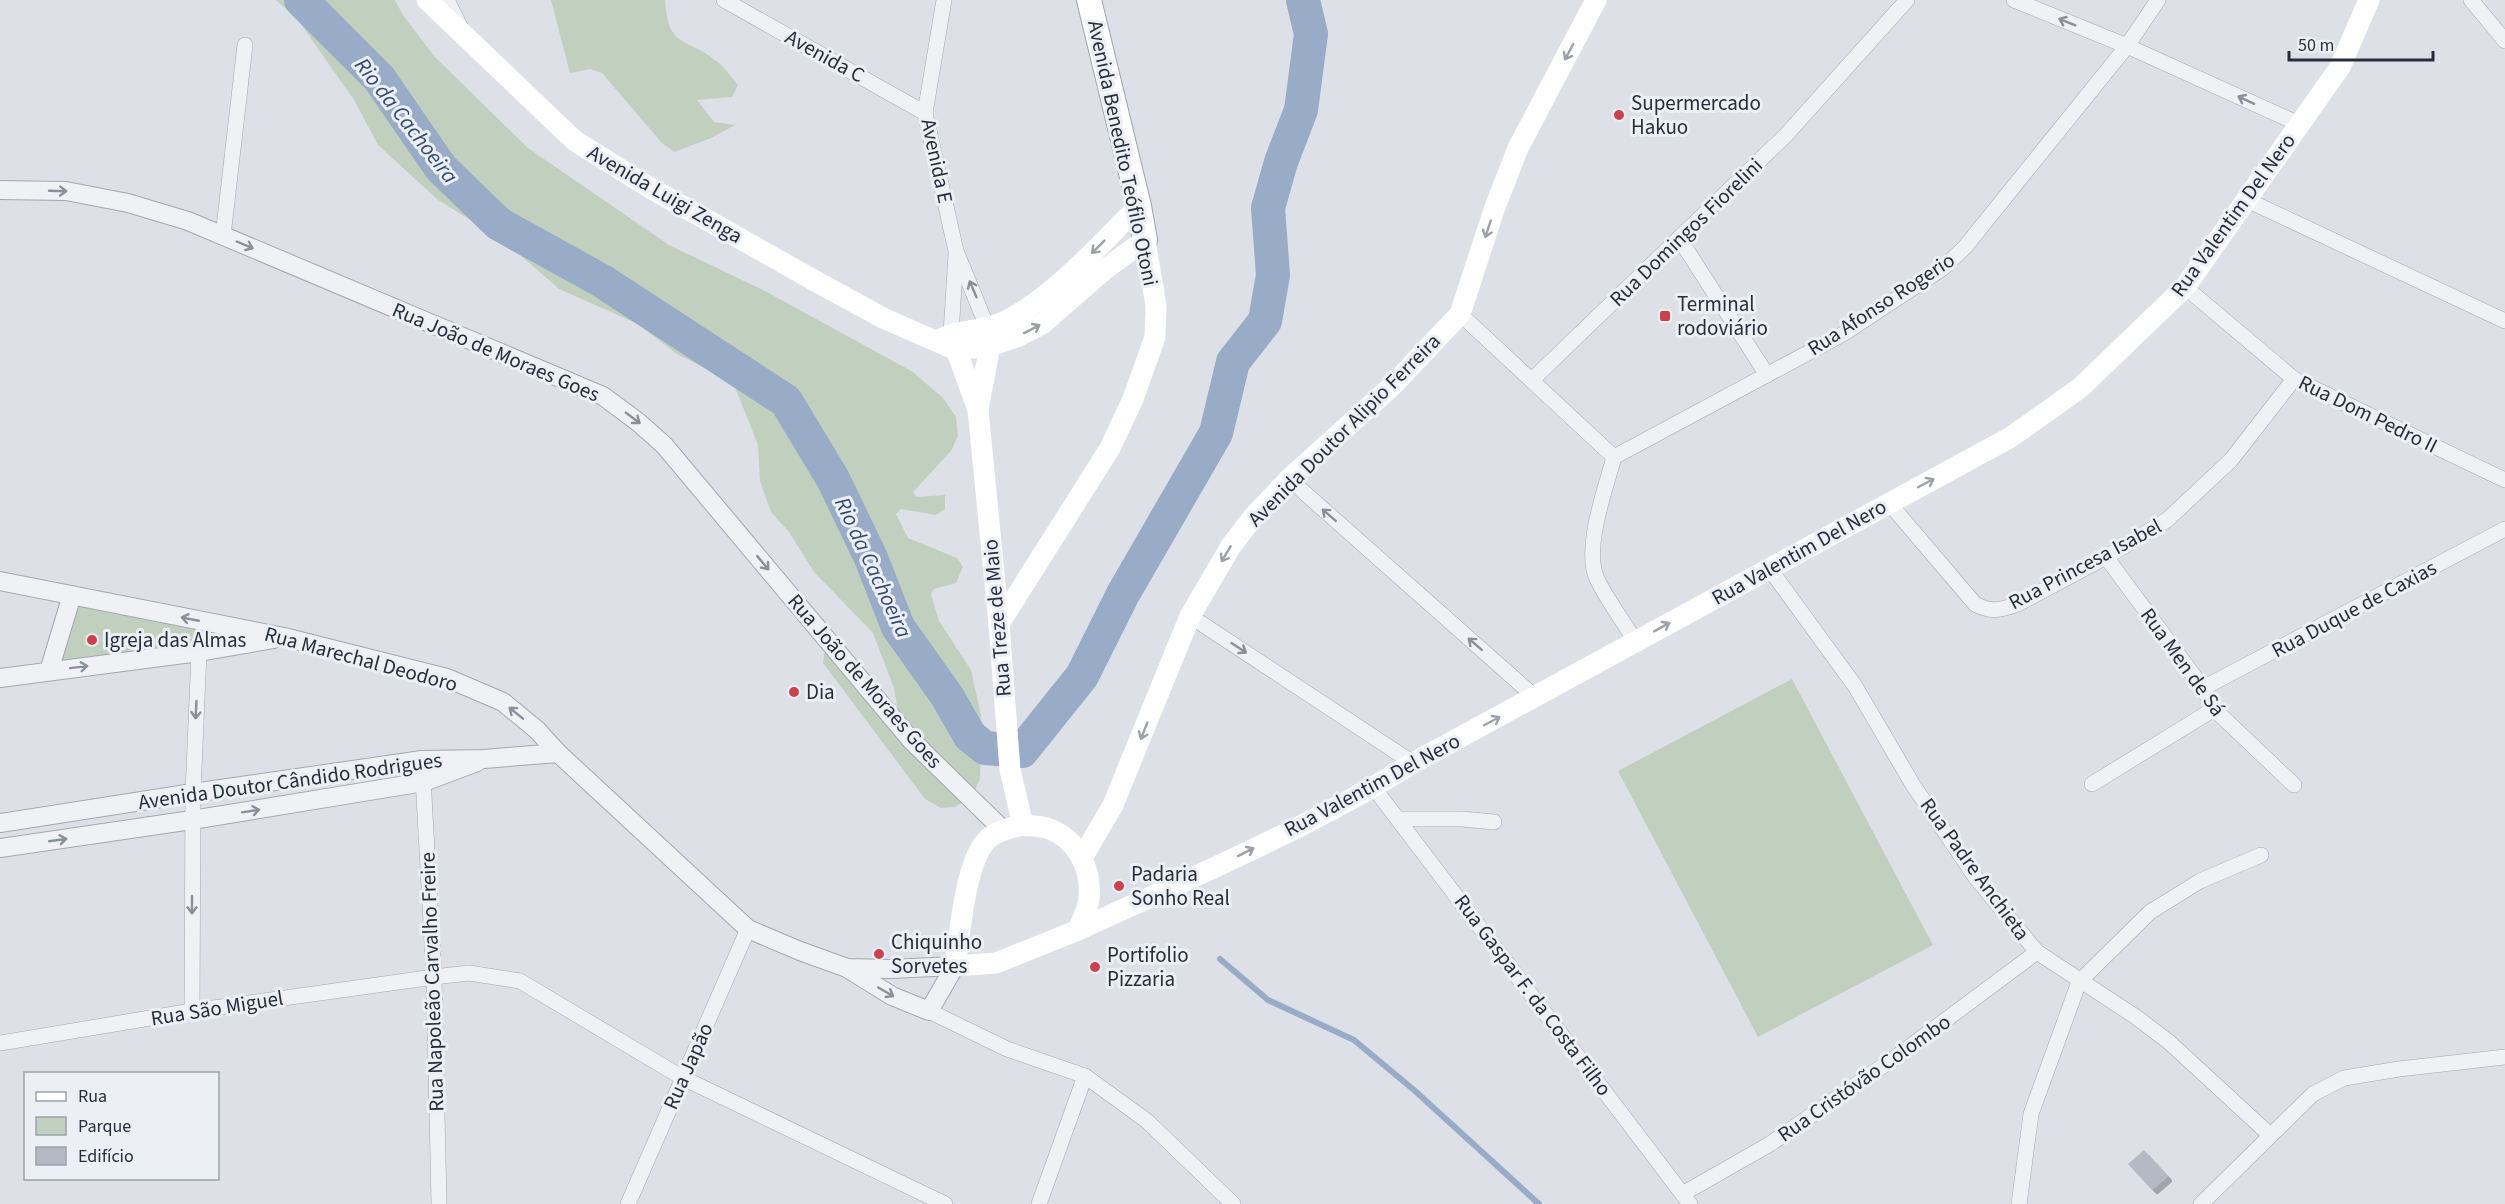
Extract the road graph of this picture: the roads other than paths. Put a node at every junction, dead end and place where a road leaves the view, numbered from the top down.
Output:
1 (427, 0) edge
2 (447, 0) edge
3 (724, 0) edge
4 (944, 0) edge
5 (1089, 0) edge
6 (1596, 0) edge
7 (1907, 0) edge
8 (2014, 0) edge
9 (2158, 0) edge
10 (2369, 0) edge
11 (2471, 0) edge
12 (465, 36) junction
13 (2505, 40) edge
14 (245, 45) dead end
15 (2127, 46) junction
16 (925, 113) junction
17 (2299, 124) junction
18 (0, 190) edge
19 (2247, 200) junction
20 (1139, 206) junction
21 (223, 236) junction
22 (1679, 238) junction
23 (1145, 240) junction
24 (956, 251) junction
25 (2184, 287) junction
26 (1460, 314) junction
27 (2505, 321) edge
28 (989, 337) junction
29 (948, 342) junction
30 (1767, 375) junction
31 (1533, 380) junction
32 (2294, 380) junction
33 (978, 410) junction
34 (1614, 457) junction
35 (1288, 479) junction
36 (2505, 480) edge
37 (1889, 502) junction
38 (2505, 529) edge
39 (2106, 557) junction
40 (1768, 568) junction
41 (0, 581) edge
42 (72, 595) junction
43 (1190, 616) junction
44 (999, 624) junction
45 (284, 637) junction
46 (1636, 642) junction
47 (199, 652) junction
48 (49, 671) junction
49 (0, 678) edge
50 (2203, 688) junction
51 (1535, 697) junction
52 (2214, 709) junction
53 (558, 753) junction
54 (484, 759) junction
55 (422, 760) junction
56 (1413, 763) junction
57 (424, 782) junction
58 (2092, 784) dead end
59 (2294, 785) dead end
60 (1374, 788) junction
61 (193, 793) junction
62 (1400, 819) junction
63 (192, 820) junction
64 (1494, 822) dead end
65 (0, 823) edge
66 (1013, 827) junction
67 (0, 848) edge
68 (2261, 855) dead end
69 (1082, 858) junction
70 (748, 929) junction
71 (1078, 930) junction
72 (2037, 952) junction
73 (955, 966) junction
74 (847, 968) junction
75 (434, 977) junction
76 (2079, 982) junction
77 (192, 1011) junction
78 (929, 1011) junction
79 (0, 1043) edge
80 (2505, 1057) edge
81 (1085, 1076) junction
82 (683, 1078) junction
83 (2270, 1136) junction
84 (1687, 1199) edge
85 (440, 1204) edge
86 (628, 1204) edge
87 (945, 1204) edge
88 (1039, 1204) edge
89 (1233, 1204) edge
90 (2019, 1204) edge
91 (2201, 1204) edge

1 - 12 main road, Avenida Luigi Zenga
2 - 12 street
3 - 16 street, Avenida C
4 - 16 street, Avenida E
5 - 20 main road, Avenida Benedito Teófilo Otoni
6 -> 26 main road, Avenida Doutor Alipio Ferreira
7 - 22 street, Rua Domingos Fiorelini
15 -> 8 street
9 - 15 street, Rua Afonso Rogerio
10 - 17 main road, Rua Valentim Del Nero
11 - 13 street
12 - 29 main road, Avenida Luigi Zenga
14 - 21 street
17 -> 15 street
15 - 30 street, Rua Afonso Rogerio
16 - 24 street, Avenida E
17 - 19 main road, Rua Valentim Del Nero
18 -> 21 street, Rua João de Moraes Goes
19 - 25 main road, Rua Valentim Del Nero
19 - 27 street
20 - 23 main road, Avenida Benedito Teófilo Otoni
20 -> 28 main road
21 -> 66 street, Rua João de Moraes Goes
22 - 30 street
22 - 31 street, Rua Domingos Fiorelini
28 -> 23 main road
23 - 44 main road, Avenida Benedito Teófilo Otoni
28 -> 24 street, Avenida E
24 - 29 street, Avenida E
25 - 32 street, Rua Dom Pedro II
37 -> 25 main road, Rua Valentim Del Nero
26 - 31 street
26 - 35 main road, Avenida Doutor Alipio Ferreira
28 - 29 main road
28 - 33 main road, Rua Treze de Maio
29 - 33 main road, Rua Treze de Maio
30 - 34 street, Rua Afonso Rogerio
31 - 34 street
32 - 36 street, Rua Dom Pedro II
32 - 39 street, Rua Princesa Isabel
33 - 44 main road, Rua Treze de Maio
34 - 46 street
35 -> 43 main road, Avenida Doutor Alipio Ferreira
51 -> 35 street
37 - 39 street, Rua Princesa Isabel
37 - 40 main road, Rua Valentim Del Nero
38 - 50 street, Rua Duque de Caxias
39 - 50 street, Rua Men de Sá
46 -> 40 main road, Rua Valentim Del Nero
40 - 72 street, Rua Padre Anchieta
41 - 42 street, Rua Marechal Deodoro
45 -> 42 street, Rua Marechal Deodoro
42 - 48 street
43 -> 56 street
43 -> 69 main road, Avenida Doutor Alipio Ferreira
44 - 66 main road, Rua Treze de Maio
45 - 47 street
53 -> 45 street, Rua Marechal Deodoro
46 - 51 main road, Rua Valentim Del Nero
48 -> 47 street
47 -> 61 street
48 - 49 street
50 - 52 street, Rua Men de Sá
56 -> 51 main road, Rua Valentim Del Nero
52 - 58 street
52 - 59 street, Rua Men de Sá
53 - 54 street
53 - 70 street
54 - 55 street, Avenida Doutor Cândido Rodrigues
54 - 57 street, Avenida Doutor Cândido Rodrigues
55 - 57 street, Rua Napoleão Carvalho Freire
55 - 61 street, Avenida Doutor Cândido Rodrigues
56 - 60 main road, Rua Valentim Del Nero
63 -> 57 street, Avenida Doutor Cândido Rodrigues
57 - 75 street, Rua Napoleão Carvalho Freire
60 - 62 street, Rua Gaspar F. da Costa Filho
71 -> 60 main road, Rua Valentim Del Nero
61 - 63 street
61 - 65 street, Avenida Doutor Cândido Rodrigues
62 - 64 street
62 - 84 street, Rua Gaspar F. da Costa Filho
67 -> 63 street, Avenida Doutor Cândido Rodrigues
63 -> 77 street
66 - 69 main road
66 - 73 main road
68 - 76 street
69 - 71 main road
70 - 74 street
70 - 82 street, Rua Japão
71 - 73 main road
72 - 76 street, Rua Padre Anchieta
72 - 84 street, Rua Cristóvão Colombo
73 - 74 street
73 - 78 street
74 -> 78 street
75 - 77 street, Rua São Miguel
75 - 82 street, Rua São Miguel
75 - 85 street, Rua Napoleão Carvalho Freire
76 - 83 street, Rua Padre Anchieta
76 - 90 street
77 - 79 street, Rua São Miguel
78 - 81 street
80 - 83 street
81 - 88 street
81 - 89 street
82 - 86 street, Rua Japão
82 - 87 street, Rua São Miguel
83 - 91 street

